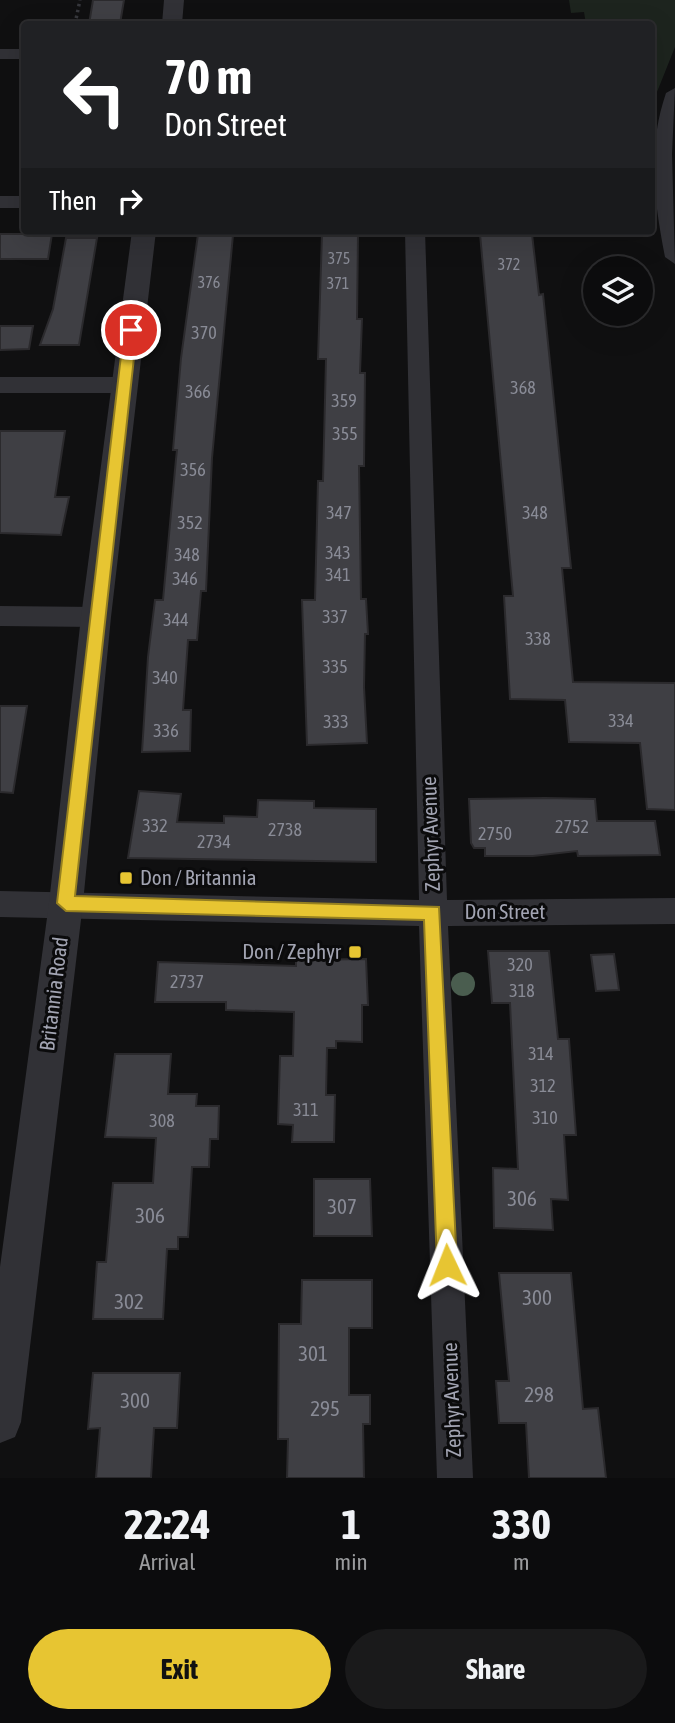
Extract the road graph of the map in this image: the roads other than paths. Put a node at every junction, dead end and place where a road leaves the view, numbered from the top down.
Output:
1 (174, 0) edge
2 (172, 21) edge
3 (0, 54) edge
4 (21, 54) edge
5 (675, 93) edge
6 (0, 202) edge
7 (21, 202) edge
8 (143, 235) edge
9 (415, 235) edge
10 (675, 257) edge
11 (0, 385) edge
12 (123, 385) junction
13 (0, 616) edge
14 (96, 618) junction
15 (66, 903) junction
16 (0, 904) edge
17 (675, 911) edge
18 (433, 912) junction
19 (8, 1297) edge
20 (0, 1422) edge
21 (455, 1478) edge

1 - 2 street
3 - 4 street
5 - 10 street
6 - 7 street
8 - 12 street, Britannia Road
9 - 18 street, Zephyr Avenue
11 - 12 street
12 - 14 street, Britannia Road
13 - 14 street
14 - 15 street, Britannia Road
15 - 16 street, Don Street
15 - 18 street, Don Street
15 - 19 street, Britannia Road
17 - 18 street, Don Street
18 - 21 street, Zephyr Avenue
19 - 20 street, Britannia Road

